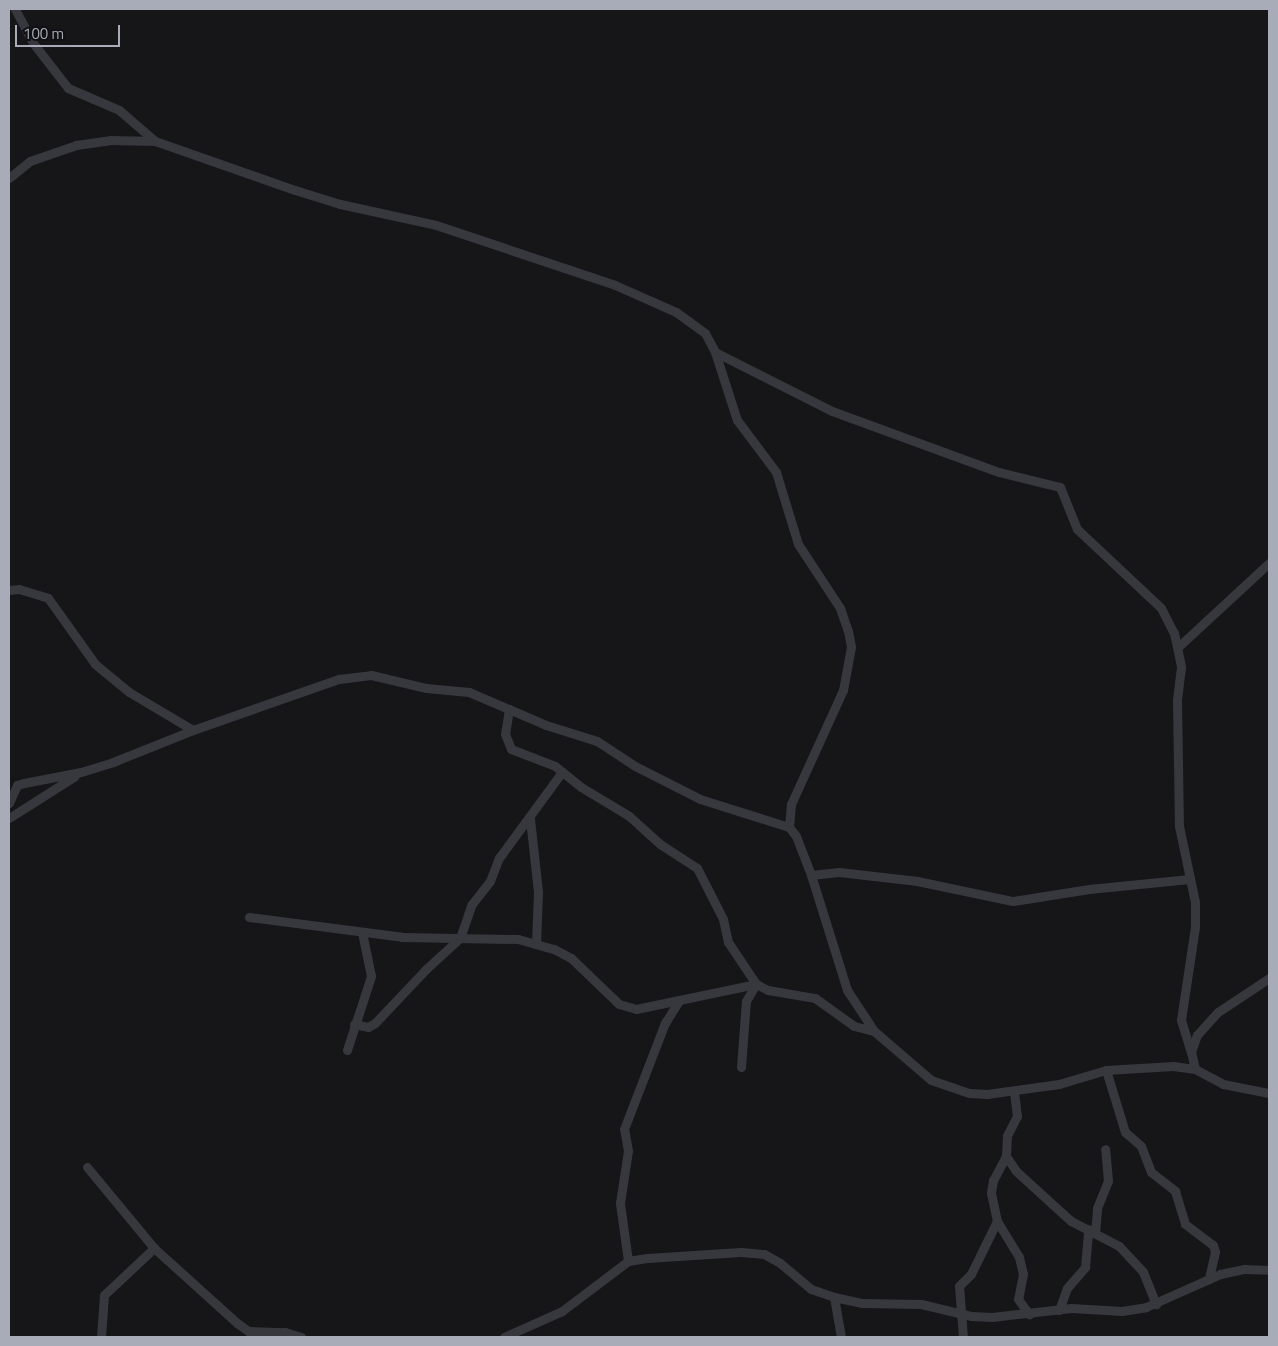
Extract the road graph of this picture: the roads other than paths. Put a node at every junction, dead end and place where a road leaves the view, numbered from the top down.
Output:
1 (14, 9) edge
2 (154, 141) junction
3 (9, 178) edge
4 (714, 352) junction
5 (1269, 563) edge
6 (9, 590) edge
7 (1178, 647) junction
8 (509, 709) junction
9 (193, 730) junction
10 (81, 772) junction
11 (562, 772) junction
12 (9, 802) edge
13 (9, 818) edge
14 (530, 819) junction
15 (789, 827) junction
16 (811, 875) junction
17 (1190, 879) junction
18 (249, 917) dead end
19 (362, 932) junction
20 (460, 938) junction
21 (536, 944) junction
22 (1269, 978) edge
23 (756, 984) junction
24 (678, 1002) junction
25 (354, 1024) junction
26 (874, 1031) junction
27 (347, 1050) dead end
28 (1192, 1052) junction
29 (741, 1067) dead end
30 (1195, 1069) junction
31 (1106, 1070) junction
32 (1014, 1092) junction
33 (1269, 1093) edge
34 (1106, 1149) dead end
35 (1006, 1156) junction
36 (87, 1168) dead end
37 (997, 1221) junction
38 (1092, 1231) junction
39 (154, 1248) junction
40 (628, 1261) junction
41 (1269, 1270) edge
42 (1209, 1279) junction
43 (834, 1298) junction
44 (1156, 1304) junction
45 (1059, 1310) junction
46 (962, 1311) junction
47 (1029, 1314) junction
48 (101, 1337) edge
49 (301, 1337) edge
50 (504, 1337) edge
51 (841, 1337) edge
52 (962, 1337) edge

1 - 2 street
2 - 3 street
2 - 4 street
4 - 7 street
4 - 15 street
5 - 7 street
6 - 9 street
7 - 17 street
8 - 9 street
8 - 11 street
8 - 15 street
9 - 10 street
10 - 12 street
10 - 13 street
11 - 14 street
11 - 23 street
14 - 20 street
14 - 21 street
15 - 16 street
16 - 17 street
16 - 26 street
17 - 28 street
18 - 19 street
19 - 20 street
19 - 25 street
20 - 21 street
20 - 25 street
21 - 24 street
22 - 28 street
23 - 24 street
23 - 26 street
23 - 29 street
24 - 40 street
25 - 27 street
26 - 32 street
28 - 30 street
30 - 31 street
30 - 33 street
31 - 32 street
31 - 42 street
32 - 35 street
34 - 38 street
35 - 37 street
35 - 38 street
36 - 39 street
37 - 46 street
37 - 47 street
38 - 44 street
38 - 45 street
39 - 48 street
39 - 49 street
40 - 43 street
40 - 50 street
41 - 42 street
42 - 44 street
43 - 46 street
43 - 51 street
44 - 45 street
45 - 47 street
46 - 47 street
46 - 52 street

